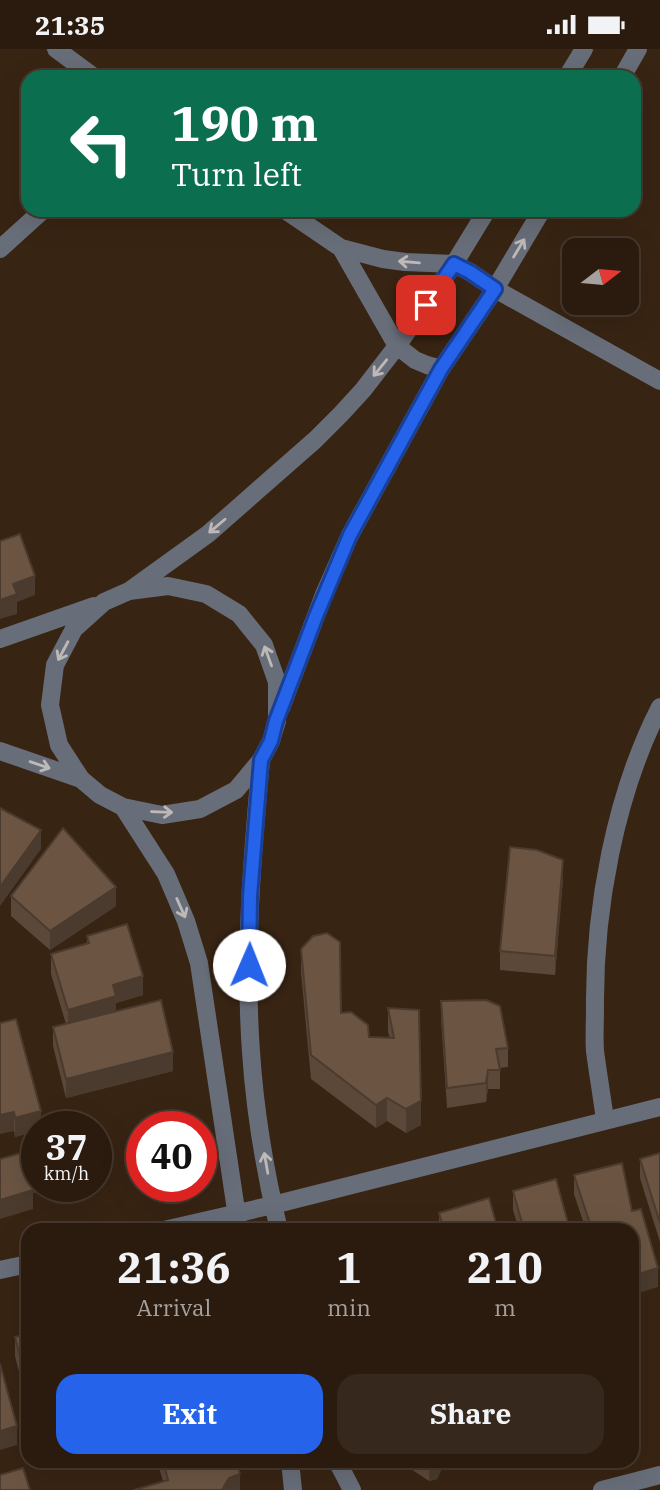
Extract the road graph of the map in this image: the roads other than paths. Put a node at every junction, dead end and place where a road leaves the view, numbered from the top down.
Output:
1 (56, 49) edge
2 (584, 49) edge
3 (638, 49) edge
4 (84, 70) edge
5 (571, 70) edge
6 (626, 70) edge
7 (35, 217) edge
8 (295, 217) edge
9 (482, 217) edge
10 (538, 217) edge
11 (341, 248) junction
12 (0, 249) edge
13 (454, 264) junction
14 (495, 289) junction
15 (397, 346) junction
16 (441, 369) junction
17 (660, 381) edge
18 (129, 591) junction
19 (104, 602) junction
20 (0, 639) edge
21 (660, 707) edge
22 (276, 721) junction
23 (0, 751) edge
24 (261, 760) junction
25 (81, 779) junction
26 (123, 807) junction
27 (660, 1107) edge
28 (606, 1120) junction
29 (273, 1205) junction
30 (237, 1222) edge
31 (277, 1223) edge
32 (21, 1266) edge
33 (0, 1271) edge
34 (291, 1468) edge
35 (341, 1468) edge
36 (660, 1475) edge
37 (293, 1490) edge
38 (352, 1490) edge
39 (602, 1490) edge

1 - 4 street
2 - 5 street
3 - 6 street
7 - 12 street
8 - 11 street
9 - 13 street
14 -> 10 street
13 -> 11 street
11 - 15 street
13 - 14 street
13 - 15 street
14 - 16 street
14 - 17 street
15 - 16 street
15 -> 18 street
16 - 22 street
18 - 19 street
22 -> 18 street
19 - 20 street
19 -> 25 street
21 - 28 street
22 - 24 street
23 -> 25 street
26 -> 24 street
29 -> 24 street
25 - 26 street
26 -> 30 street
27 - 28 street
28 - 29 street
29 - 30 street
29 - 31 street
32 - 33 street
34 - 37 street
35 - 38 street
36 - 39 street

